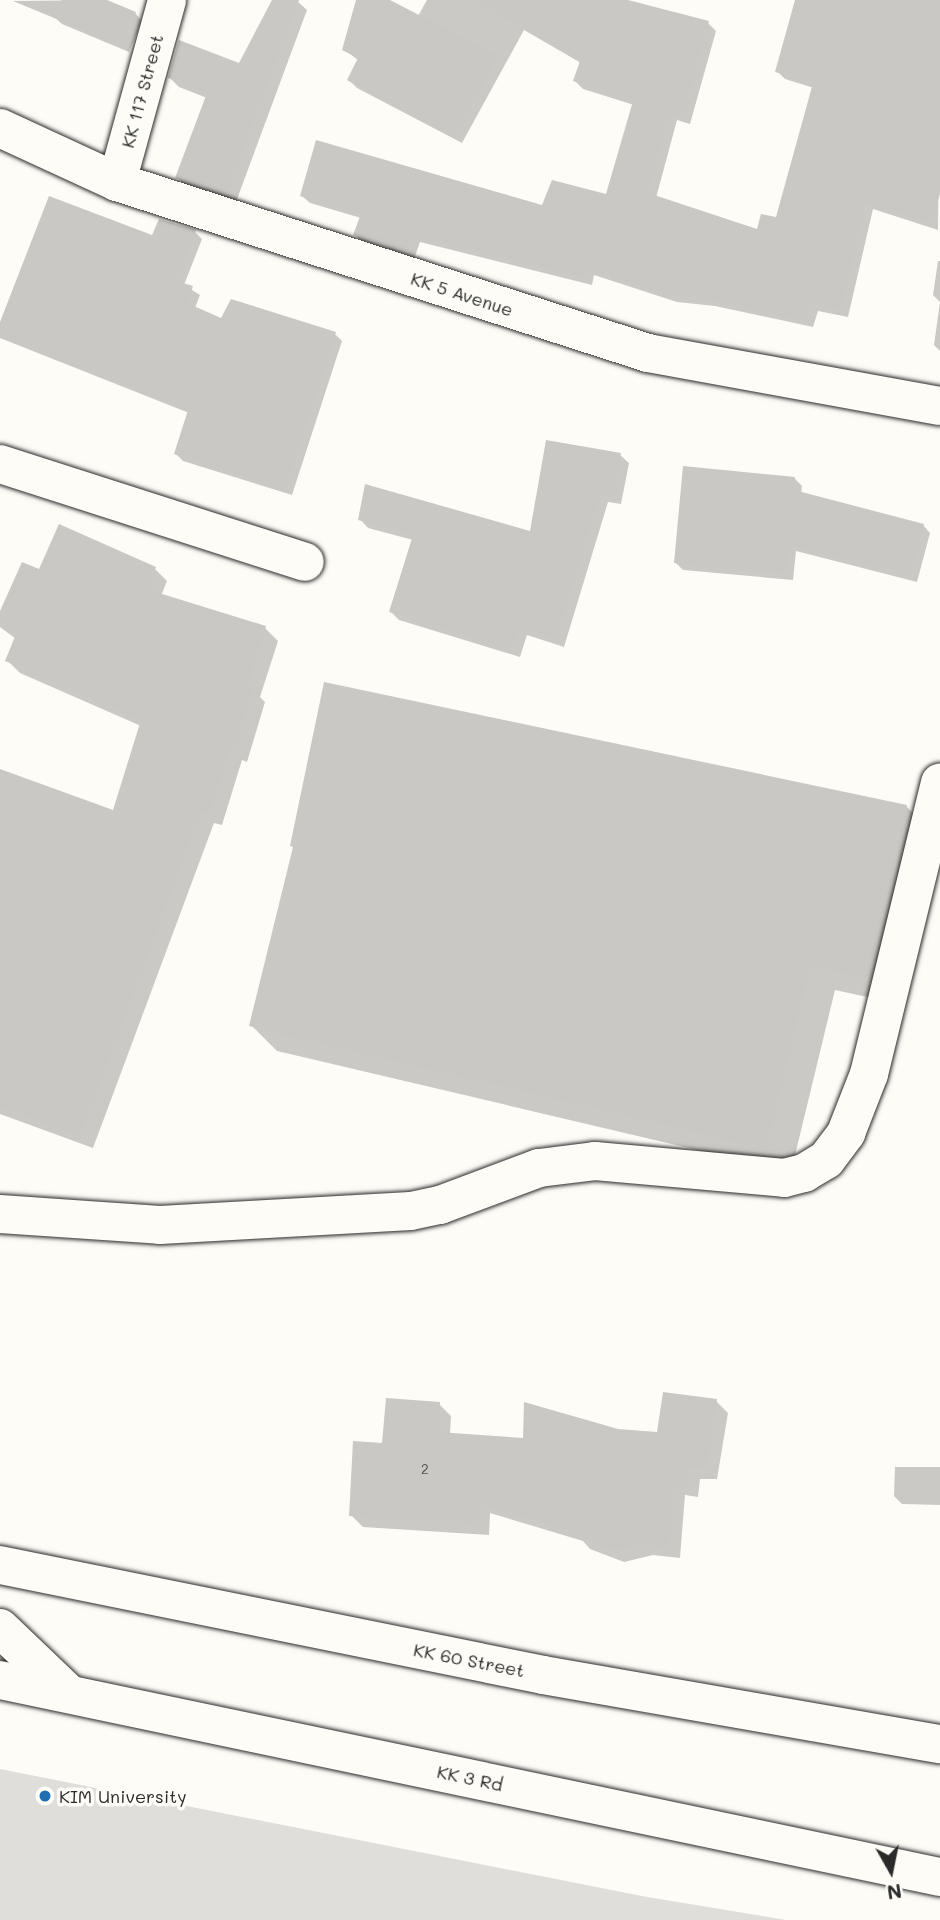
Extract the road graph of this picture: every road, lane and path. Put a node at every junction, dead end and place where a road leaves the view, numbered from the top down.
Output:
1 (167, 0) edge
2 (0, 128) edge
3 (117, 182) junction
4 (940, 406) edge
5 (0, 464) edge
6 (305, 562) dead end
7 (940, 783) edge
8 (0, 1213) edge
9 (0, 1565) edge
10 (0, 1628) edge
11 (0, 1680) edge
12 (67, 1692) junction
13 (940, 1744) edge
14 (940, 1877) edge

1 - 3 main road, KK 117 Street
2 - 3 main road, KK 5 Avenue
3 - 4 main road, KK 5 Avenue
5 - 6 main road
7 - 8 main road
9 - 13 main road, KK 60 Street
10 - 12 main road
11 - 12 main road, KK 3 Rd
12 - 14 main road, KK 3 Rd

